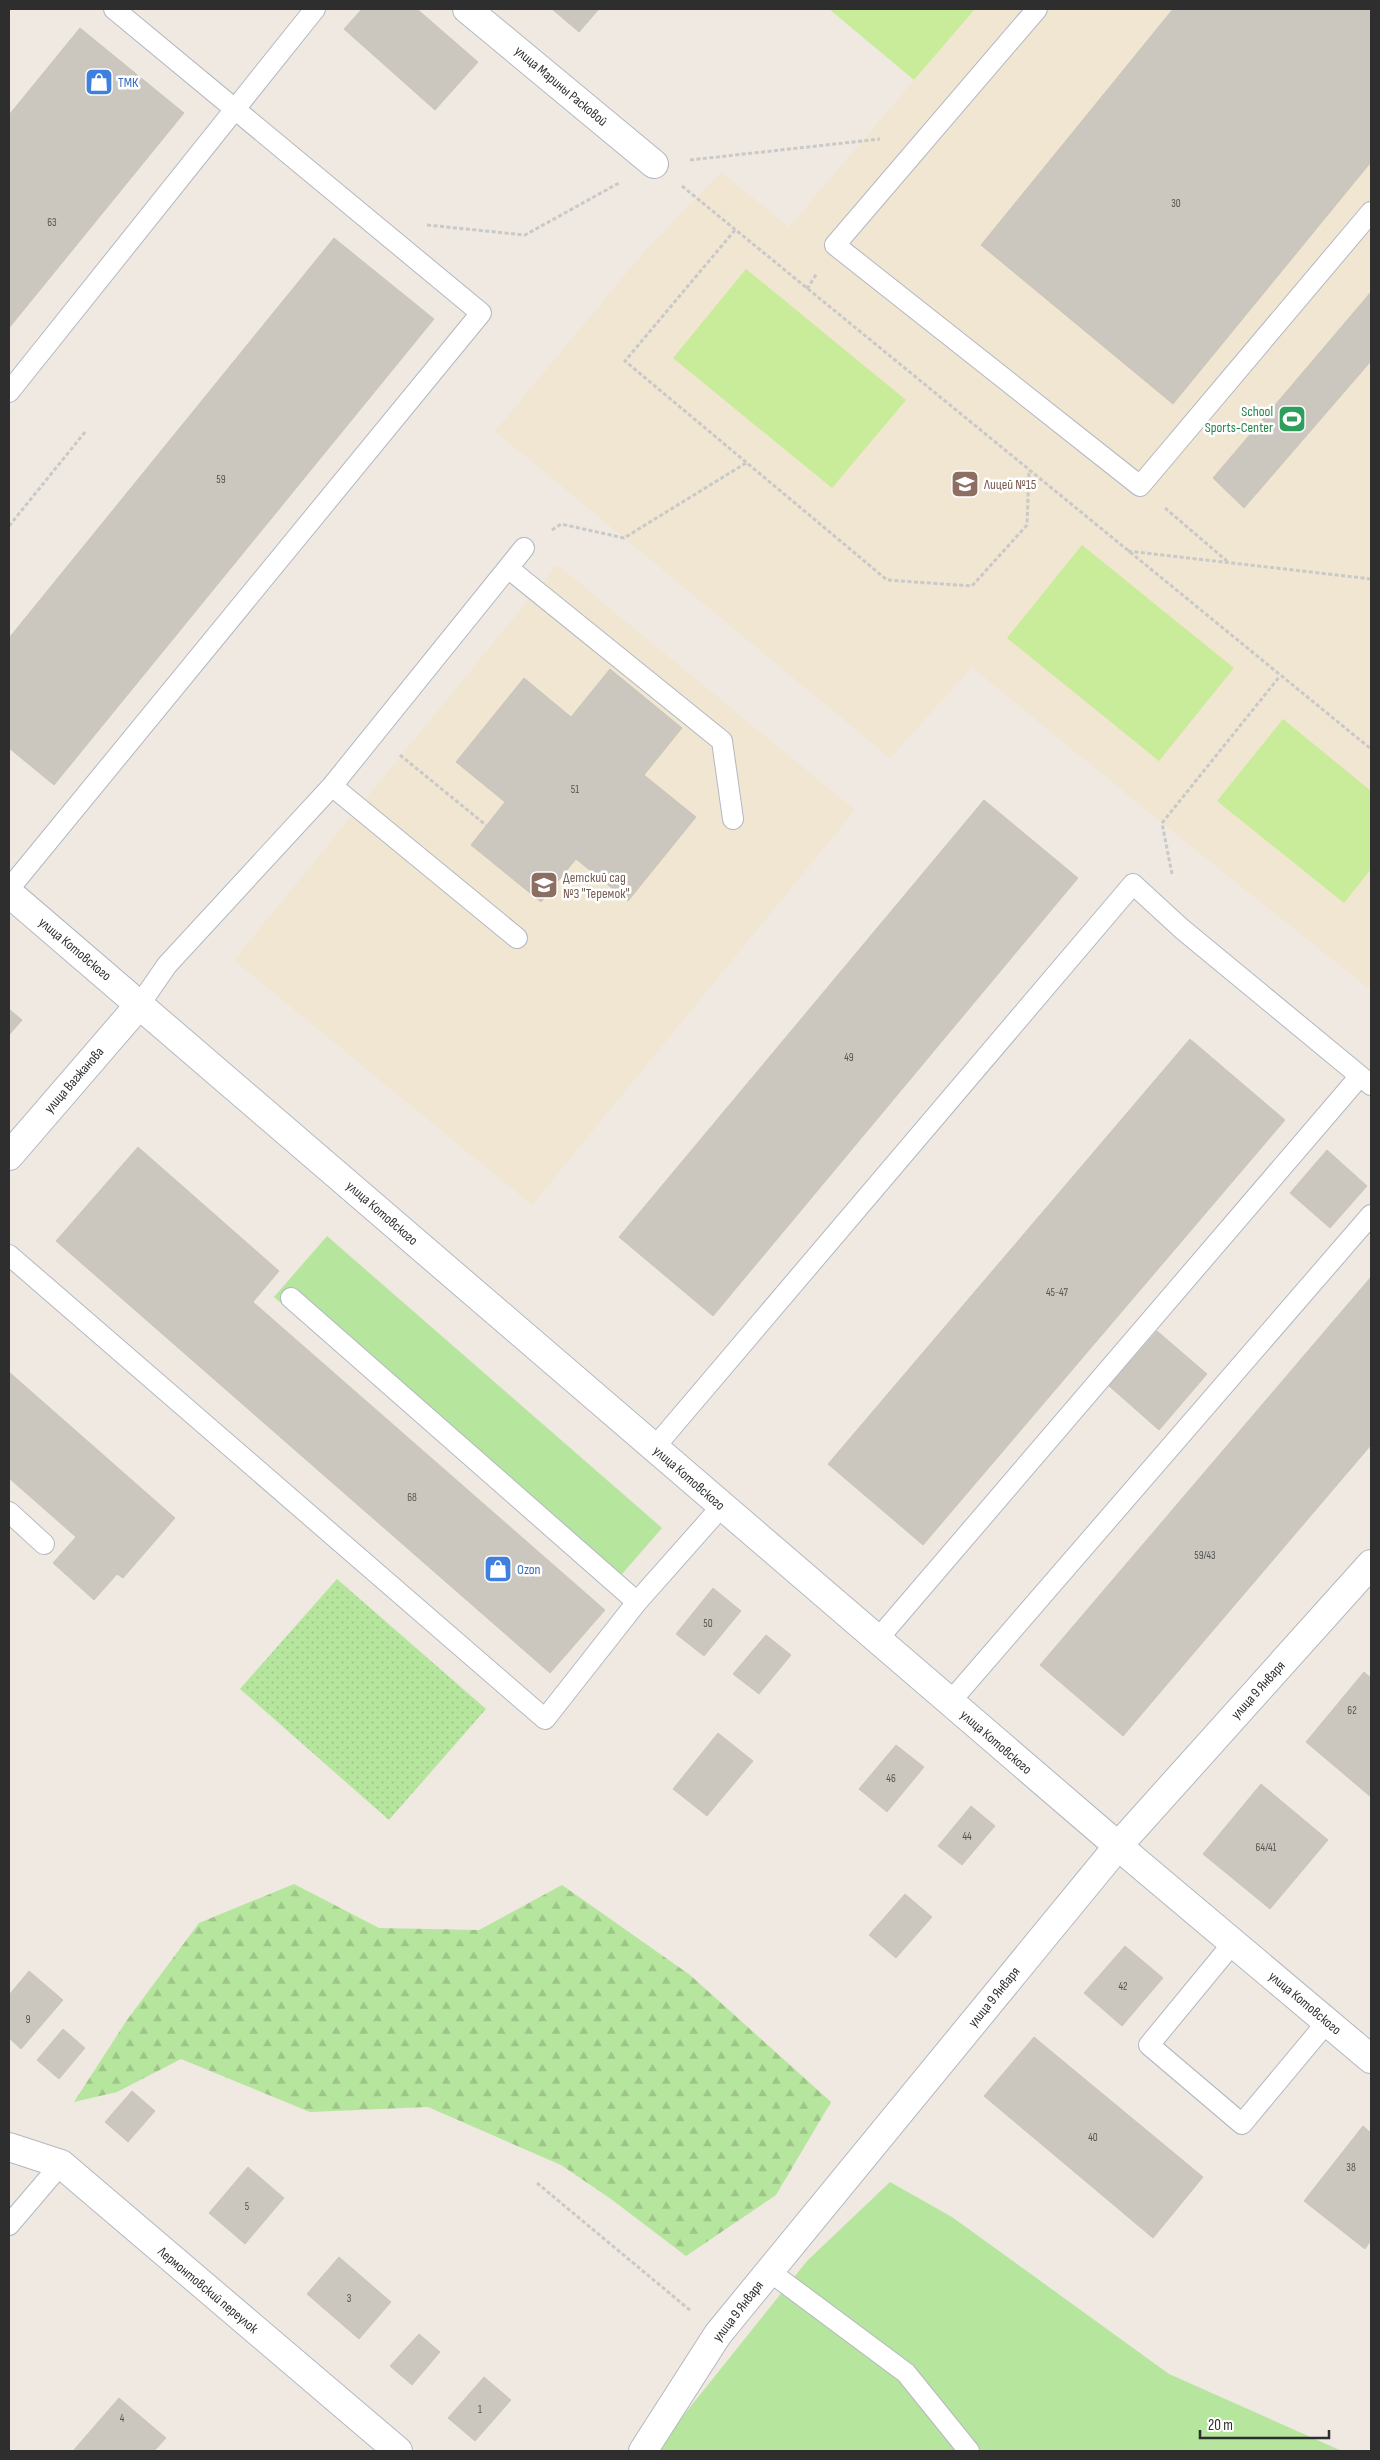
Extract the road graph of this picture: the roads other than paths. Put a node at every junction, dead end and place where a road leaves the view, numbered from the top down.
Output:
1 (114, 9) edge
2 (315, 9) edge
3 (467, 9) edge
4 (1037, 9) edge
5 (235, 108) junction
6 (654, 164) road end
7 (1371, 212) edge
8 (9, 392) edge
9 (524, 548) road end
10 (508, 568) junction
11 (332, 786) junction
12 (733, 819) dead end
13 (9, 891) edge
14 (517, 938) dead end
15 (140, 1004) junction
16 (1366, 1080) edge
17 (9, 1156) edge
18 (1371, 1215) edge
19 (9, 1255) edge
20 (291, 1298) dead end
21 (654, 1448) junction
22 (722, 1506) junction
23 (9, 1512) edge
24 (44, 1544) dead end
25 (1371, 1564) edge
26 (637, 1602) junction
27 (877, 1640) junction
28 (950, 1702) junction
29 (1118, 1846) junction
30 (1233, 1943) junction
31 (1327, 2022) junction
32 (1371, 2059) edge
33 (9, 2146) edge
34 (61, 2164) junction
35 (9, 2225) edge
36 (769, 2271) junction
37 (398, 2451) edge
38 (644, 2451) edge
39 (969, 2451) edge

1 - 5 lane
2 - 5 lane
3 - 6 street, улица Марины Расковой
4 - 7 lane
5 - 8 lane
5 - 13 lane
9 - 10 lane
10 - 11 lane
10 - 12 lane
11 - 14 lane
11 - 15 lane
13 - 15 street, улица Котовского
15 - 17 street, улица Вагжанова
15 - 21 street, улица Котовского
16 - 21 lane
16 - 27 lane
18 - 28 lane
19 - 26 lane
20 - 26 lane
21 - 22 street, улица Котовского
22 - 26 lane
22 - 27 street, улица Котовского
23 - 24 lane
25 - 29 street, улица 9 Января
27 - 28 street, улица Котовского
28 - 29 street, улица Котовского
29 - 30 street, улица Котовского
29 - 36 street, улица 9 Января
30 - 31 street, улица Котовского
30 - 31 lane
31 - 32 street, улица Котовского
33 - 34 street, Лермонтовский переулок
34 - 35 lane
34 - 37 street, Лермонтовский переулок
36 - 38 street, улица 9 Января
36 - 39 lane

